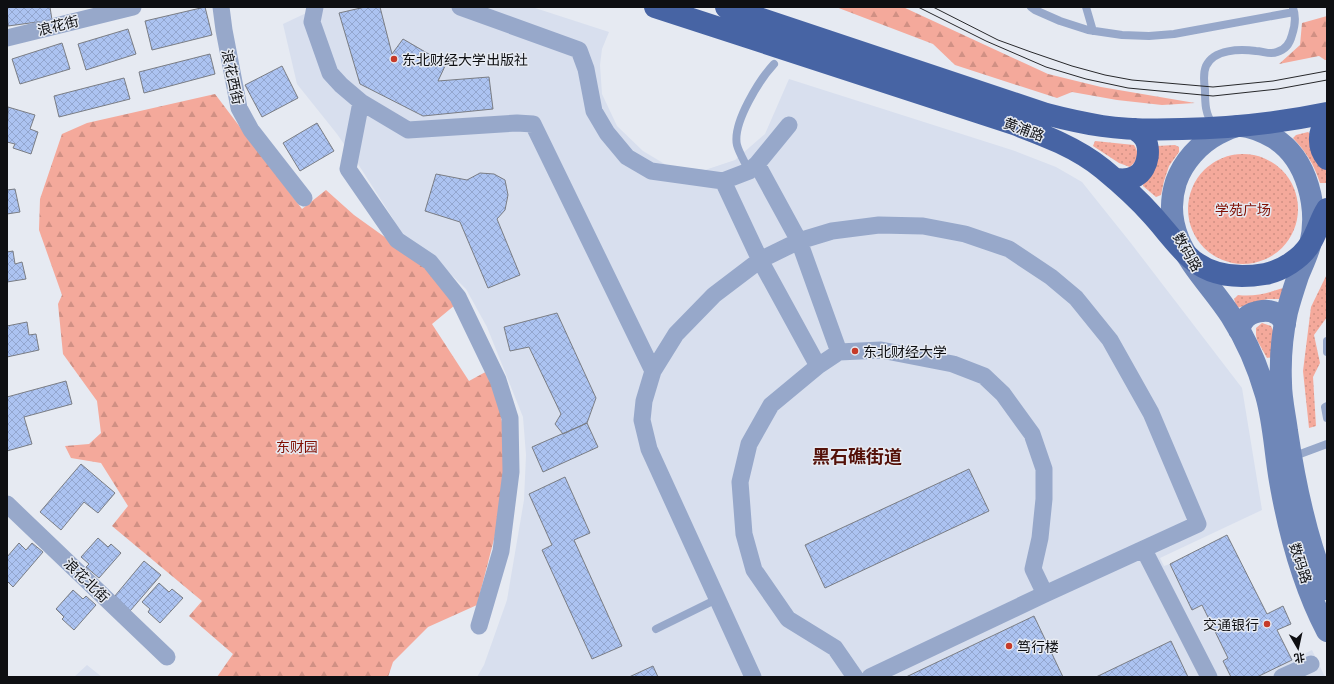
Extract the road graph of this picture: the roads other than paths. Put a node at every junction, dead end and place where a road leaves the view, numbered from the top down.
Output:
1 (133, 7) edge
2 (220, 7) edge
3 (315, 7) edge
4 (460, 7) edge
5 (655, 7) edge
6 (726, 7) edge
7 (1031, 7) edge
8 (1086, 7) edge
9 (1294, 9) edge
10 (1093, 31) junction
11 (7, 38) edge
12 (774, 64) dead end
13 (361, 102) junction
14 (1327, 113) edge
15 (1327, 119) edge
16 (1208, 123) junction
17 (789, 125) dead end
18 (1240, 126) junction
19 (1135, 129) junction
20 (1327, 159) edge
21 (753, 168) junction
22 (1115, 179) junction
23 (723, 181) junction
24 (304, 198) dead end
25 (1327, 209) edge
26 (799, 241) junction
27 (1310, 245) junction
28 (1186, 254) junction
29 (760, 260) junction
30 (1285, 324) junction
31 (1239, 330) junction
32 (1327, 341) edge
33 (839, 352) junction
34 (1327, 352) edge
35 (818, 366) junction
36 (653, 371) junction
37 (1327, 406) edge
38 (1327, 418) edge
39 (1327, 444) edge
40 (1291, 458) junction
41 (7, 504) edge
42 (1144, 550) junction
43 (1327, 589) edge
44 (1045, 594) junction
45 (717, 599) junction
46 (479, 626) dead end
47 (656, 629) dead end
48 (1327, 631) edge
49 (167, 656) dead end
50 (753, 677) edge
51 (854, 677) edge
52 (870, 677) edge
53 (1209, 677) edge

1 - 11 street, 浪花街
2 - 24 street, 浪花西街
3 - 13 street
4 - 23 street
5 - 22 highway, 黄浦路
6 - 19 highway, 黄浦路
7 - 10 lane
8 - 10 lane
9 - 10 lane
9 - 16 lane
12 - 21 lane
13 - 36 street
13 - 46 street
14 - 18 highway, 黄浦路
15 - 20 highway
16 - 18 highway, 黄浦路
16 - 19 highway, 黄浦路
17 - 21 street
18 - 27 main road, 数码路
18 - 28 main road, 数码路
19 - 22 highway
21 - 23 street
21 - 26 street
22 - 28 highway, 黄浦路
23 - 29 street
25 - 27 highway, 黄浦路
26 - 29 street
26 - 33 street
26 - 42 street
27 - 28 highway, 黄浦路
27 - 30 main road, 数码路
28 - 31 main road, 数码路
29 - 35 street
29 - 36 street
30 - 31 main road
30 - 40 main road, 数码路
31 - 48 main road, 数码路
32 - 34 lane
33 - 35 street
33 - 44 street
35 - 51 street
36 - 45 street
37 - 38 lane
39 - 40 lane
40 - 43 main road, 数码路
41 - 49 street, 浪花北街
42 - 44 street
42 - 53 street
44 - 52 street
45 - 47 lane
45 - 50 street

